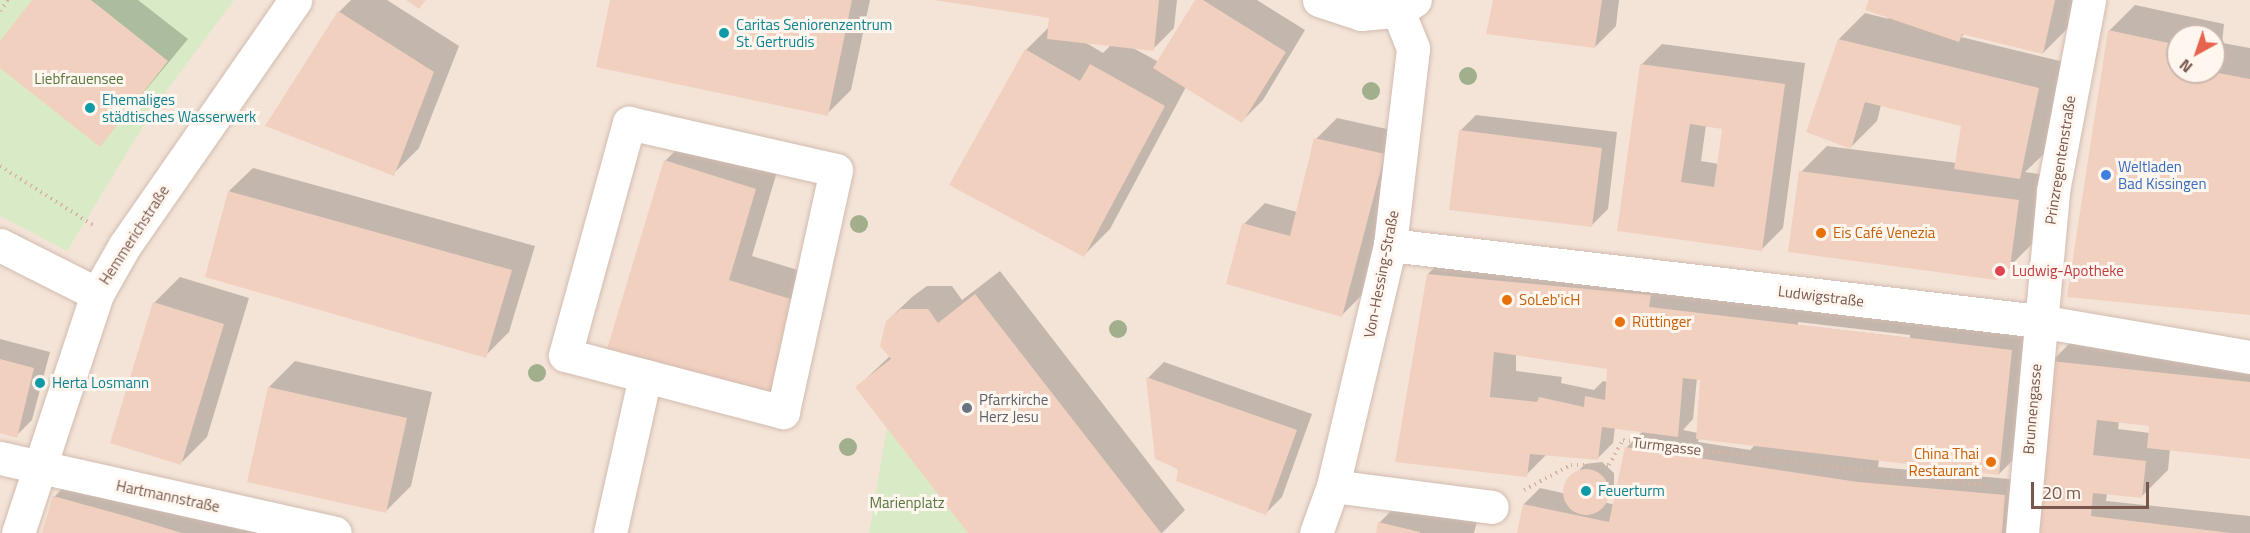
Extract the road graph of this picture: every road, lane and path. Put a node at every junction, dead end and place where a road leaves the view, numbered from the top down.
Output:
1 (8, 0) edge
2 (296, 0) edge
3 (1319, 0) edge
4 (2089, 0) edge
5 (1406, 5) edge
6 (0, 12) edge
7 (0, 166) edge
8 (0, 245) edge
9 (126, 245) junction
10 (1390, 245) junction
11 (97, 294) junction
12 (2039, 321) junction
13 (2250, 357) edge
14 (645, 376) junction
15 (0, 458) edge
16 (39, 467) junction
17 (1333, 486) junction
18 (2025, 491) junction
19 (1492, 507) joint
20 (18, 533) edge
21 (336, 533) edge
22 (610, 533) edge
23 (1316, 533) edge
24 (2022, 533) edge

1 - 6 path
2 - 9 street, Hemmerichstraße
3 - 5 street
4 - 12 street, Prinzregentenstraße
5 - 10 street, Von-Hessing-Straße
7 - 9 path
8 - 11 street
9 - 11 street, Hemmerichstraße
10 - 12 street, Ludwigstraße
10 - 17 street, Von-Hessing-Straße
11 - 16 street, Hemmerichstraße
12 - 13 street, Ludwigstraße
12 - 18 street, Brunnengasse
14 - 14 street
14 - 22 street
15 - 16 street, Hartmannstraße
16 - 20 street, Hemmerichstraße
16 - 21 street, Hartmannstraße
17 - 19 street
17 - 23 street, Von-Hessing-Straße
18 - 19 path, Turmgasse
18 - 24 street, Brunnengasse

